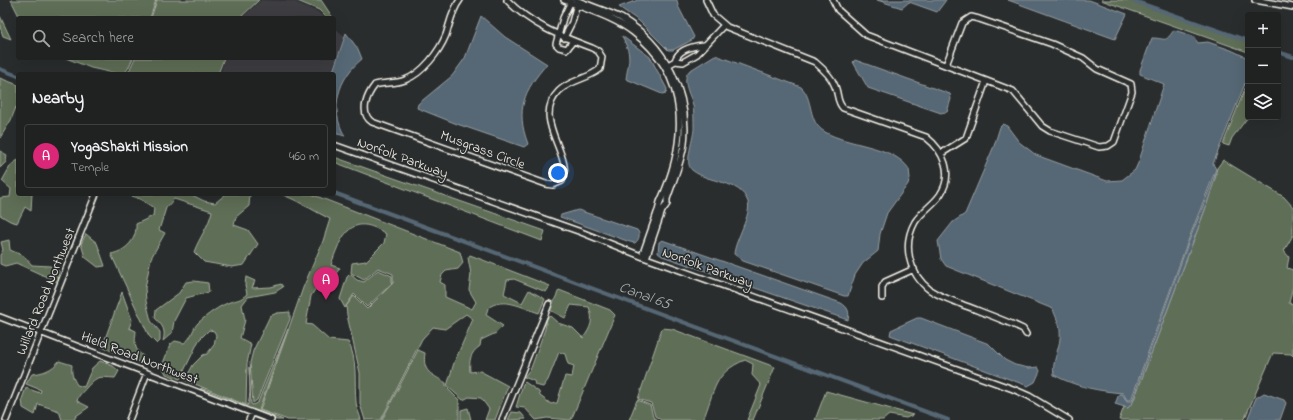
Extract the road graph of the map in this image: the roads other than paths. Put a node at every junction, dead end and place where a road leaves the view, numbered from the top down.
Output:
1 (460, 0) edge
2 (507, 0) edge
3 (564, 0) edge
4 (706, 0) edge
5 (833, 0) edge
6 (1255, 0) edge
7 (575, 1) edge
8 (1293, 7) edge
9 (724, 25) junction
10 (557, 35) junction
11 (564, 38) junction
12 (573, 41) junction
13 (704, 45) junction
14 (685, 50) junction
15 (690, 58) junction
16 (675, 61) junction
17 (946, 65) junction
18 (666, 66) junction
19 (986, 81) junction
20 (336, 146) edge
21 (942, 153) junction
22 (95, 196) edge
23 (644, 257) junction
24 (914, 269) junction
25 (882, 298) dead end
26 (549, 304) dead end
27 (0, 317) edge
28 (41, 333) junction
29 (1026, 334) dead end
30 (147, 373) junction
31 (252, 413) junction
32 (6, 420) edge
33 (129, 420) edge
34 (249, 420) edge
35 (271, 420) edge
36 (502, 420) edge
37 (1069, 420) edge

1 - 12 street, Musgrass Circle
2 - 10 street, Musgrass Circle
3 - 7 street
4 - 9 street
5 - 17 street
6 - 8 street
7 - 10 street
7 - 11 street
7 - 18 street
9 - 13 street
9 - 21 street
10 - 11 street, Musgrass Circle
10 - 12 street
11 - 12 street, Musgrass Circle
13 - 14 street
13 - 15 street
14 - 15 street
14 - 16 street
15 - 16 street
16 - 18 street
17 - 19 street
17 - 19 street
18 - 23 street
19 - 21 street
20 - 23 street, Norfolk Parkway
21 - 24 street
22 - 28 street, Willard Road Northwest
23 - 37 street, Norfolk Parkway
24 - 25 street
24 - 29 street
26 - 36 street
27 - 28 street, Hield Road Northwest
28 - 30 street, Hield Road Northwest
28 - 32 street, Willard Road Northwest
30 - 31 street, Hield Road Northwest
30 - 33 street
31 - 34 street
31 - 35 street, Hield Road Northwest

